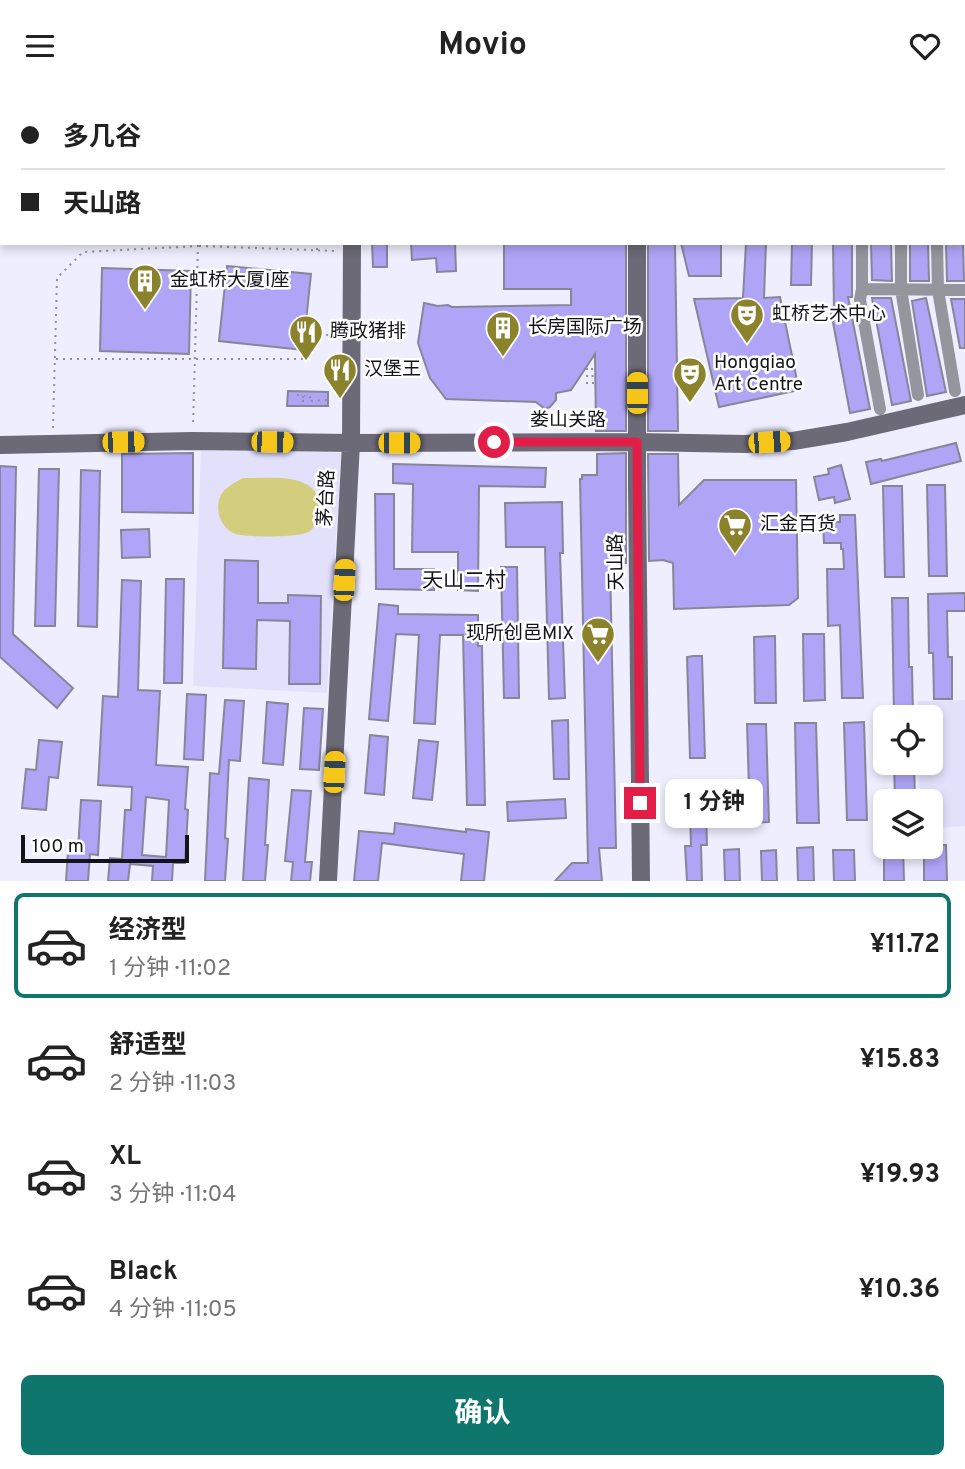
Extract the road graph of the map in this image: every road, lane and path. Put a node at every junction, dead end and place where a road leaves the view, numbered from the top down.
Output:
1 (317, 245) edge
2 (638, 245) edge
3 (862, 245) edge
4 (901, 245) edge
5 (937, 245) edge
6 (198, 246) junction
7 (352, 247) edge
8 (316, 251) junction
9 (862, 289) junction
10 (901, 289) junction
11 (938, 290) junction
12 (965, 290) edge
13 (353, 336) junction
14 (55, 359) junction
15 (194, 360) junction
16 (587, 368) dead end
17 (592, 368) dead end
18 (593, 384) dead end
19 (587, 385) dead end
20 (918, 394) dead end
21 (297, 395) dead end
22 (960, 398) edge
23 (298, 400) dead end
24 (306, 400) dead end
25 (328, 400) dead end
26 (302, 401) dead end
27 (310, 401) junction
28 (880, 409) dead end
29 (193, 441) junction
30 (637, 442) junction
31 (351, 443) junction
32 (53, 444) junction
33 (0, 445) edge
34 (328, 881) edge
35 (641, 881) edge

1 - 8 path
2 - 30 street, 天山路
3 - 9 street
4 - 10 street
5 - 11 street
6 - 8 path
6 - 14 path
6 - 15 path
7 - 8 path
7 - 13 street, 茅台路
9 - 10 street
9 - 28 street
10 - 11 street
10 - 20 street
11 - 12 street
11 - 22 street
13 - 15 path
13 - 31 street, 茅台路
14 - 15 path
14 - 32 path
15 - 29 path
16 - 19 path
17 - 18 path
21 - 27 path
22 - 30 street, 娄山关路
23 - 24 path
25 - 27 path
26 - 27 path
29 - 31 street, 娄山关路
29 - 32 street, 娄山关路
30 - 31 street, 娄山关路
30 - 35 street, 天山路
31 - 34 street, 茅台路
32 - 33 street, 娄山关路

